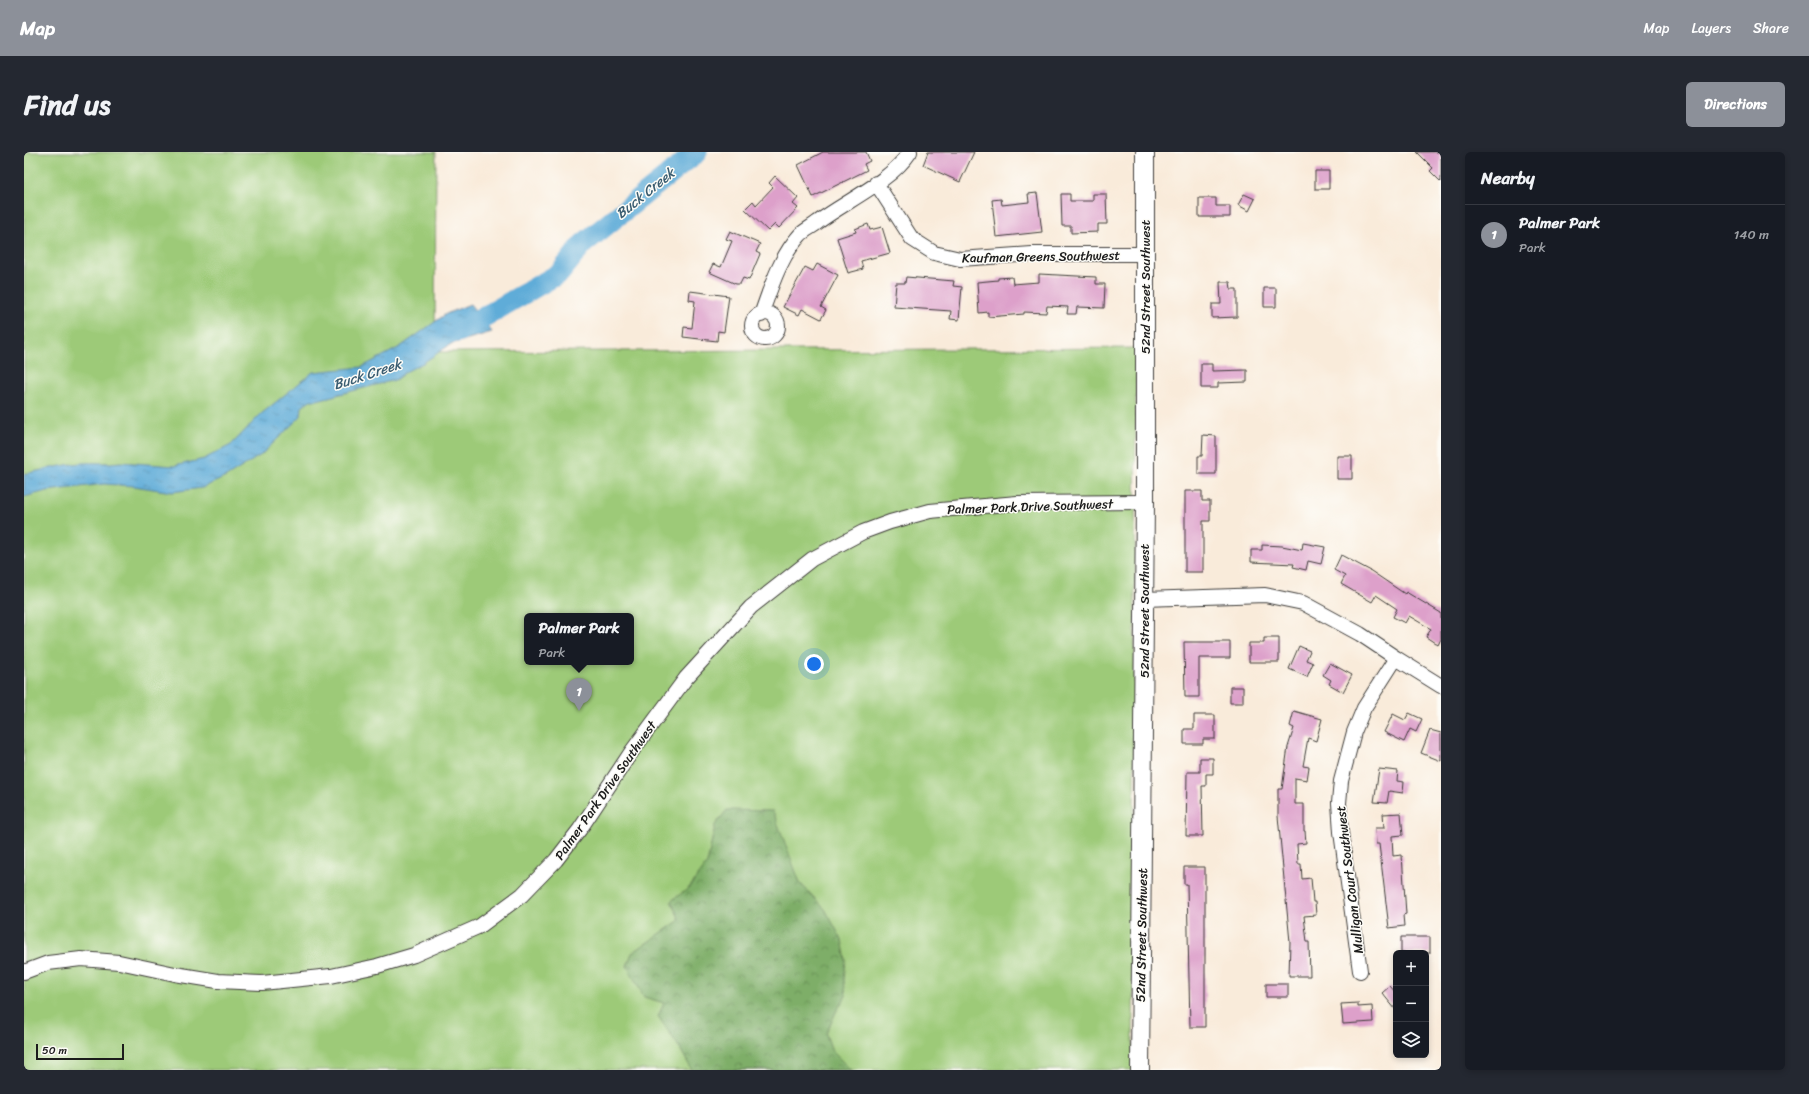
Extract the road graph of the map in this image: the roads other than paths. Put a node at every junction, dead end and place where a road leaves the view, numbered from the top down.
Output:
1 (910, 152) edge
2 (1145, 152) edge
3 (876, 183) junction
4 (1146, 254) junction
5 (761, 315) dead end
6 (1145, 502) junction
7 (1144, 599) junction
8 (1396, 658) junction
9 (1441, 686) edge
10 (1360, 971) dead end
11 (24, 972) edge
12 (1140, 1070) edge

1 - 3 street
2 - 4 street, 52nd Street Southwest
3 - 4 street, Kaufman Greens Southwest
3 - 5 street
4 - 6 street, 52nd Street Southwest
6 - 7 street, 52nd Street Southwest
6 - 11 street, Palmer Park Drive Southwest
7 - 8 street
7 - 12 street, 52nd Street Southwest
8 - 9 street
8 - 10 street, Mulligan Court Southwest

